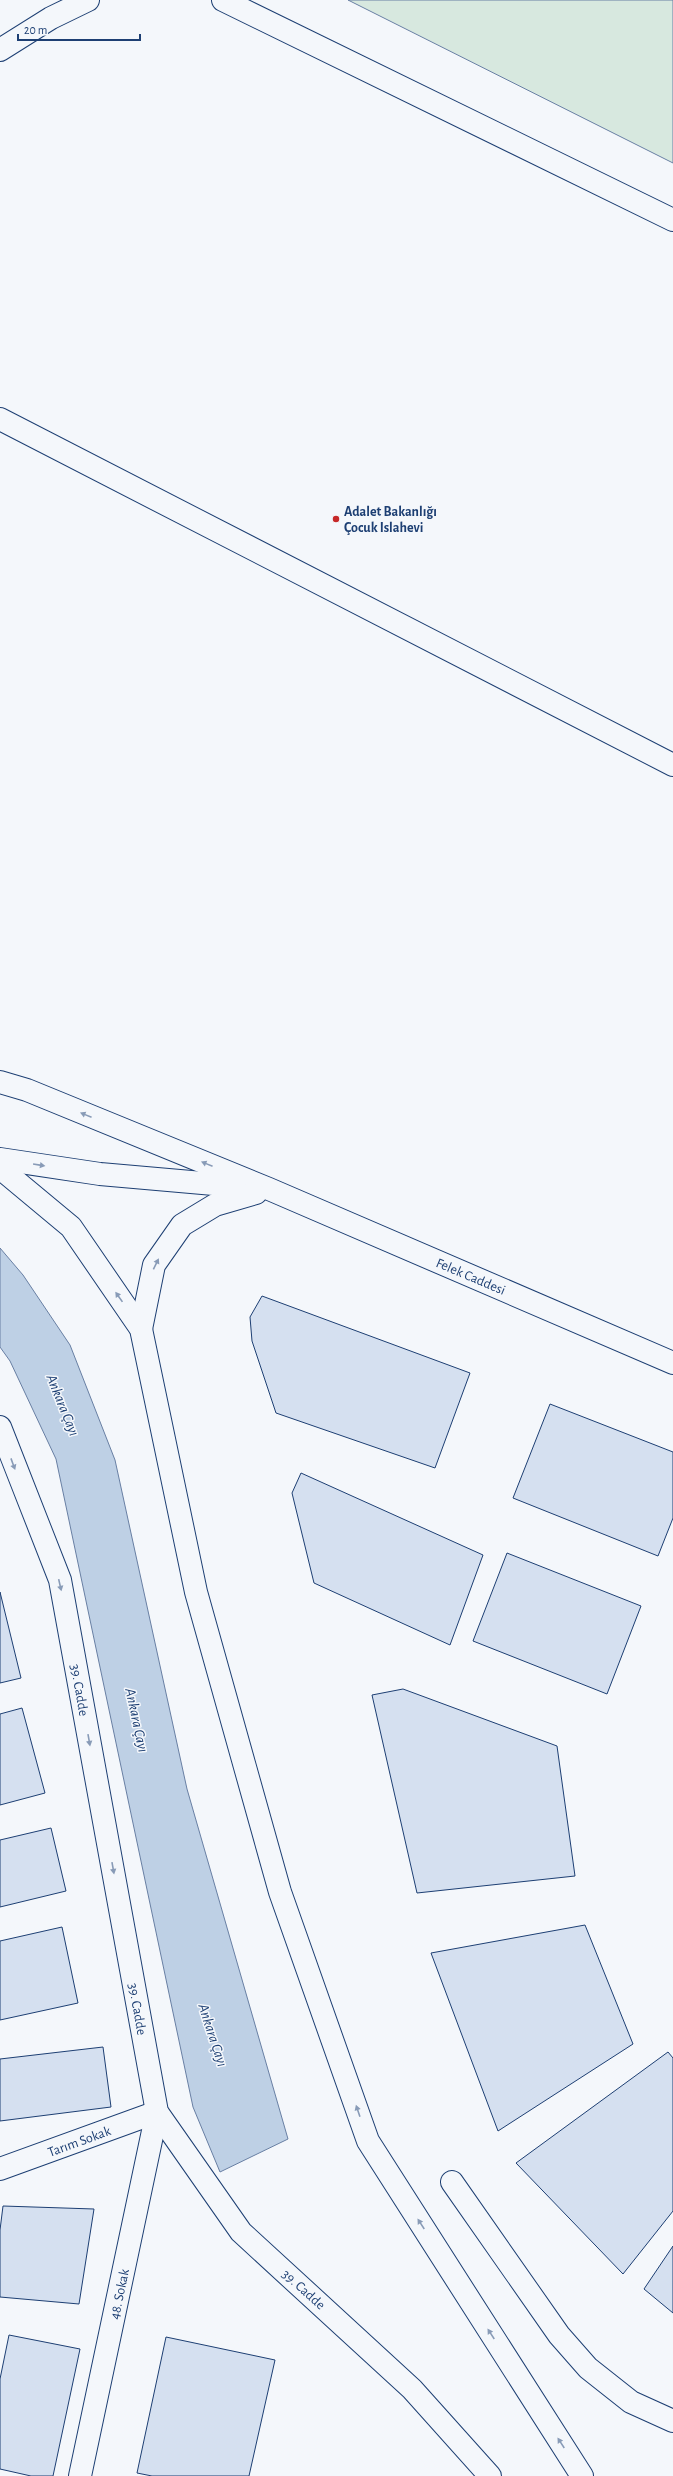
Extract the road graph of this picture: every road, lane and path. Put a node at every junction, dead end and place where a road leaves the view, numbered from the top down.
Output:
1 (88, 0) edge
2 (223, 0) edge
3 (0, 50) edge
4 (673, 220) edge
5 (0, 419) edge
6 (673, 766) edge
7 (0, 1082) edge
8 (0, 1159) edge
9 (0, 1168) edge
10 (269, 1189) junction
11 (141, 1329) junction
12 (673, 1363) edge
13 (0, 1427) edge
14 (157, 2112) junction
15 (0, 2169) edge
16 (452, 2182) dead end
17 (673, 2421) edge
18 (80, 2476) edge
19 (490, 2476) edge
20 (582, 2476) edge

1 - 3 street
2 - 4 street
5 - 6 street
10 -> 7 street, Felek Caddesi
8 -> 10 street
11 -> 9 street
11 -> 10 street
10 - 12 street, Felek Caddesi
20 -> 11 street
13 -> 14 street, 39. Cadde
14 - 15 street, Tarım Sokak
14 - 18 street, 48. Sokak
14 - 19 street, 39. Cadde
16 - 17 street

